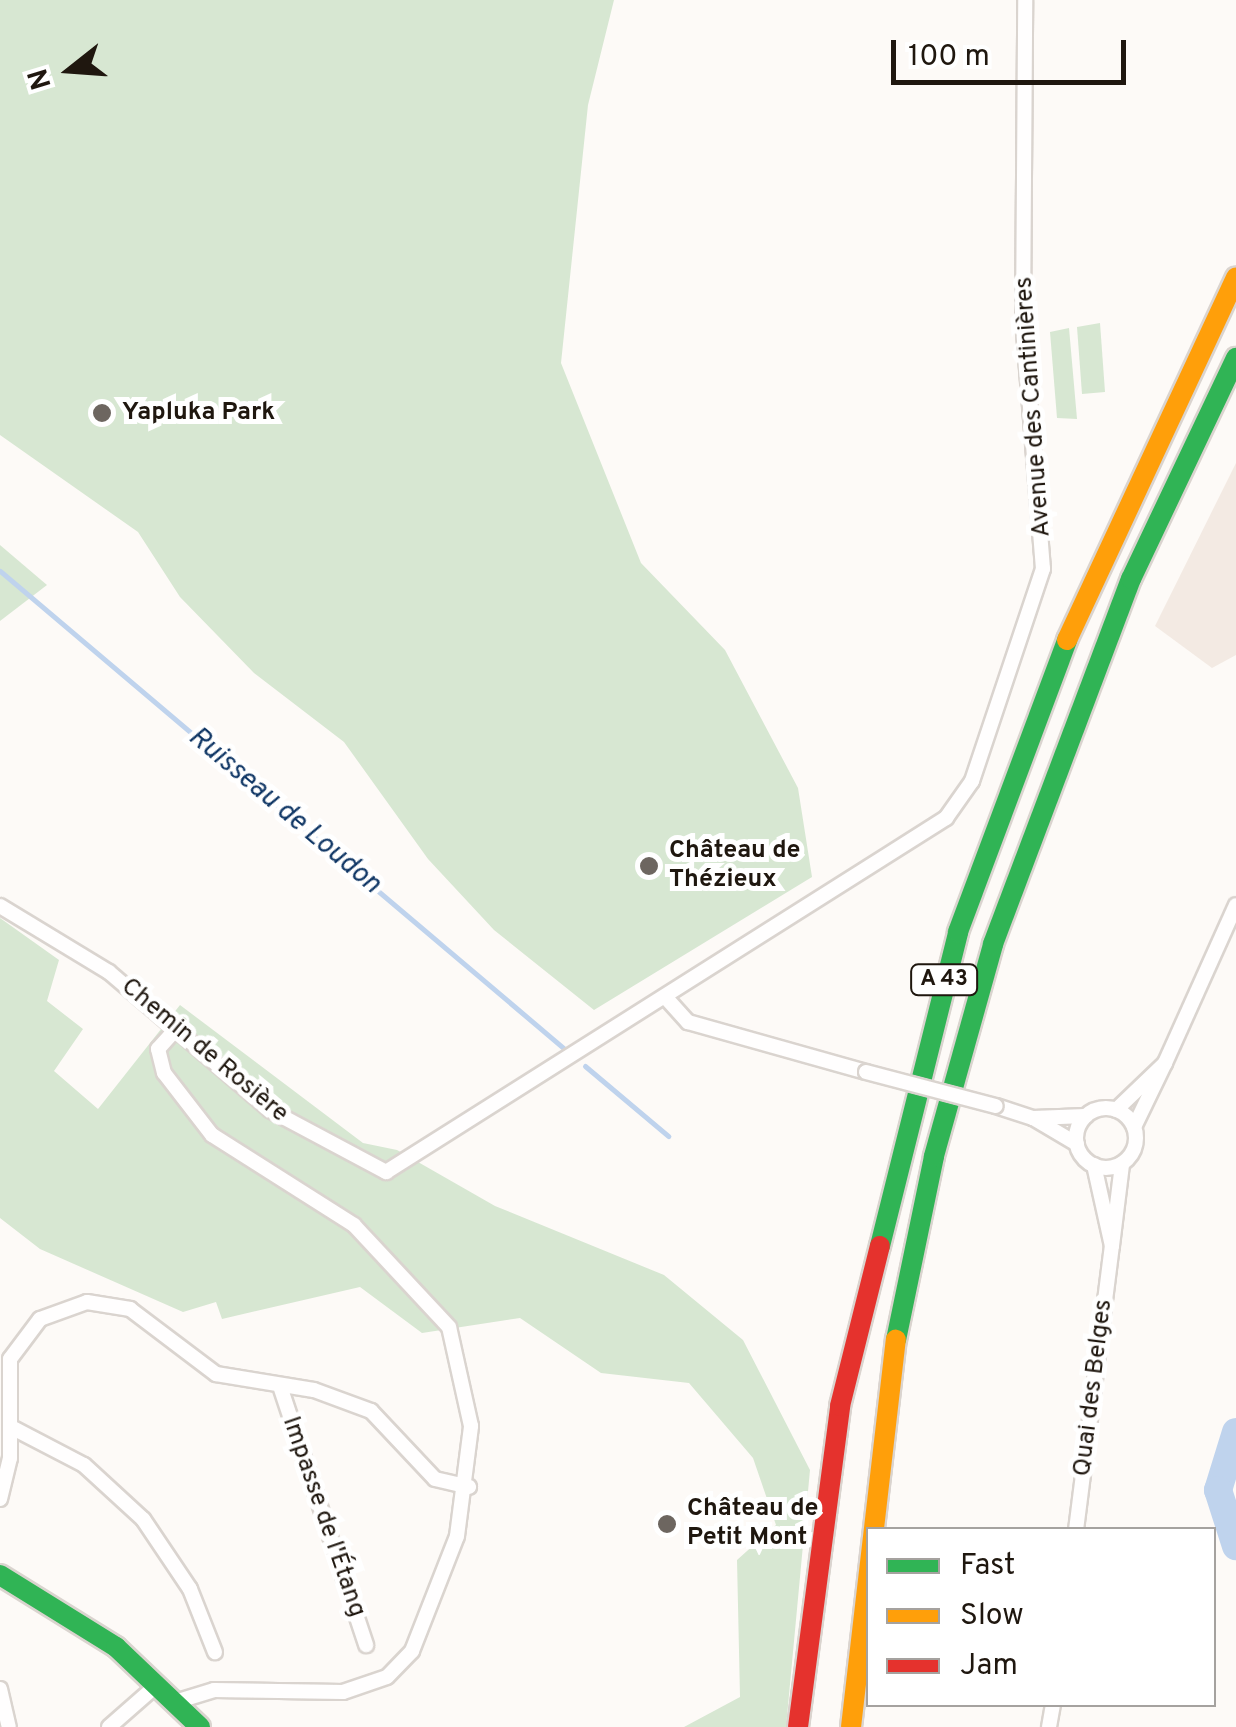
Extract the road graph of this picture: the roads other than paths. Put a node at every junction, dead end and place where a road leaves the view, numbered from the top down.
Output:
1 (1024, 0) edge
2 (1236, 277) edge
3 (1236, 358) edge
4 (1236, 904) edge
5 (0, 906) edge
6 (715, 970) joint
7 (668, 1000) junction
8 (179, 1026) junction
9 (1165, 1063) junction
10 (1116, 1110) junction
11 (1086, 1116) junction
12 (1033, 1118) junction
13 (1134, 1126) junction
14 (1077, 1144) junction
15 (1122, 1164) junction
16 (1094, 1165) junction
17 (1112, 1246) junction
18 (281, 1389) junction
19 (12, 1427) junction
20 (469, 1487) junction
21 (0, 1499) edge
22 (874, 1527) edge
23 (1076, 1527) edge
24 (0, 1574) edge
25 (866, 1594) edge
26 (366, 1646) dead end
27 (215, 1652) dead end
28 (156, 1684) junction
29 (0, 1689) edge
30 (175, 1702) junction
31 (9, 1727) edge
32 (109, 1727) edge
33 (200, 1727) edge
34 (798, 1727) edge
35 (851, 1727) edge

1 - 6 street, Avenue des Cantinières
2 - 34 main road, A 43
3 - 22 main road, A 43
4 - 9 street
5 - 8 street, Chemin de Rosière
6 - 7 street, Chemin de Rosière
7 - 8 street, Chemin de Rosière
7 - 12 street, bridge
8 - 20 street
9 - 10 street
9 - 13 street
10 - 11 street
10 - 13 street
11 - 12 street
11 - 14 street
12 - 14 street
13 - 15 street
14 - 16 street
15 - 16 street
15 - 17 street, Quai des Belges
16 - 17 street, Quai des Belges
17 - 23 street, Quai des Belges
18 - 19 street
18 - 20 street
18 - 26 street, Impasse de l'Étang
19 - 21 street
19 - 27 street
20 - 30 street
24 - 28 main road
25 - 35 main road, A 43
28 - 30 main road
28 - 32 street
29 - 31 street
30 - 33 main road

